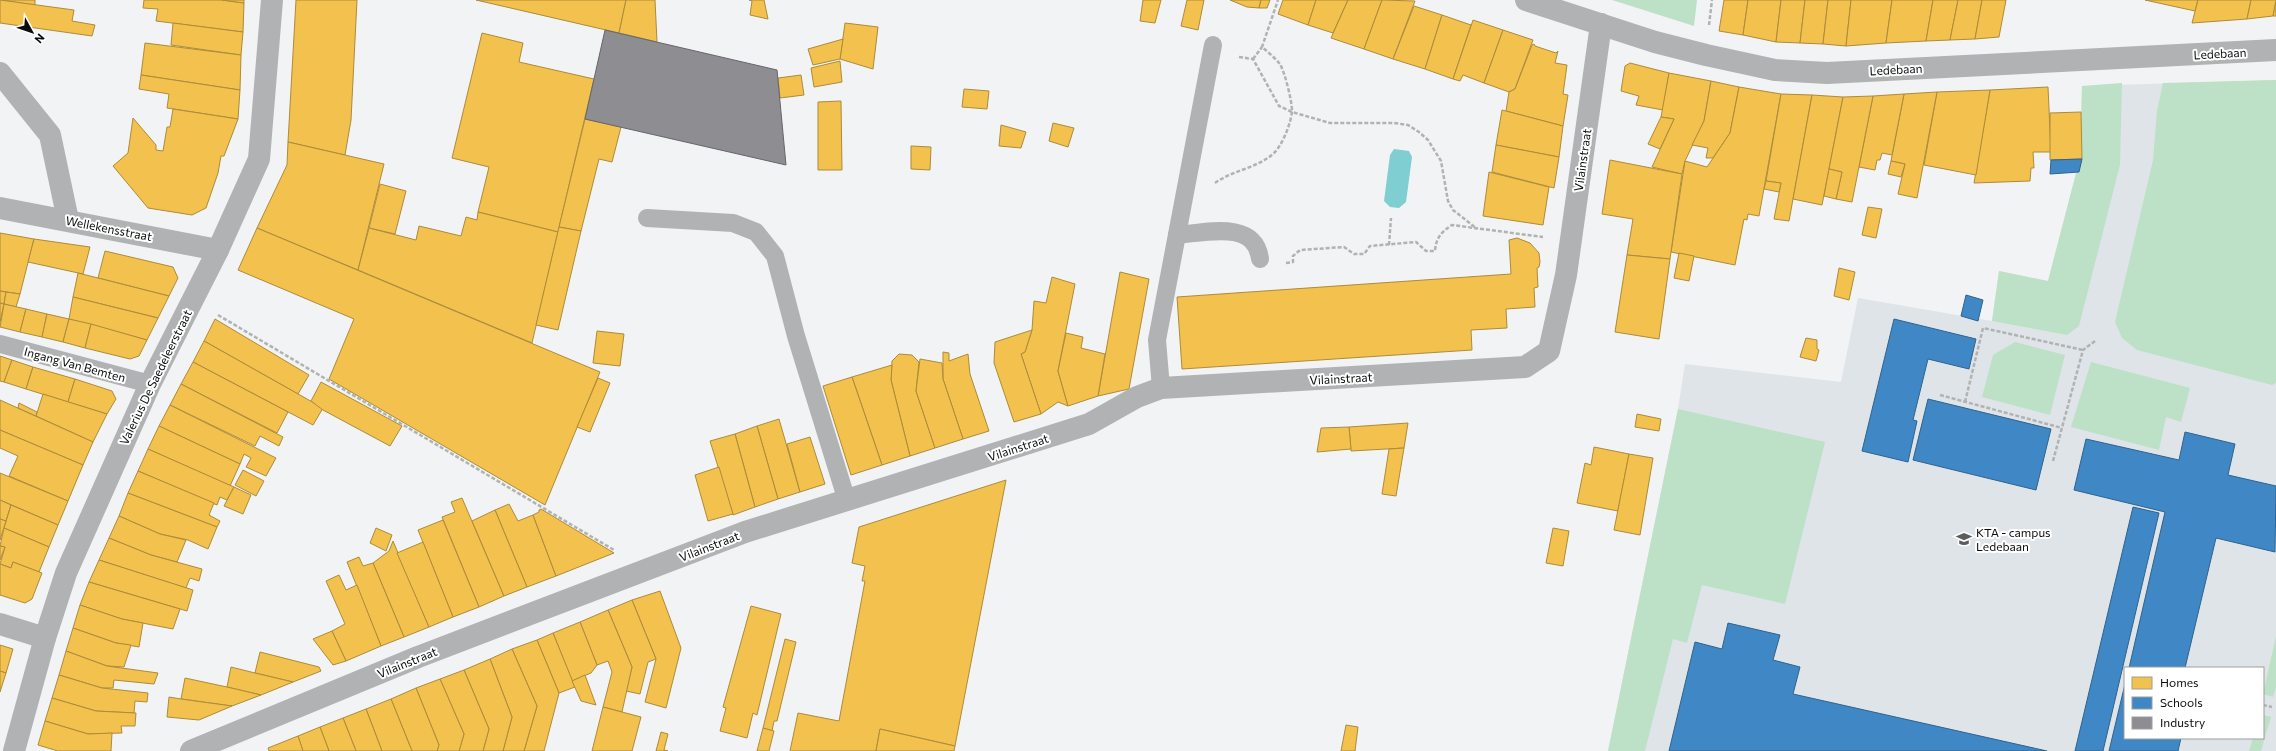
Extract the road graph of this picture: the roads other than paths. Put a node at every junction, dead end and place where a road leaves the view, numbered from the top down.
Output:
1 (272, 0) edge
2 (1526, 0) edge
3 (1601, 24) junction
4 (1212, 49) road end
5 (2276, 50) edge
6 (0, 73) edge
7 (0, 208) edge
8 (647, 218) dead end
9 (68, 220) junction
10 (1176, 235) junction
11 (218, 250) junction
12 (1260, 259) dead end
13 (0, 344) edge
14 (150, 384) junction
15 (1161, 388) junction
16 (847, 501) junction
17 (0, 624) edge
18 (45, 638) junction
19 (14, 751) edge
20 (191, 751) edge

1 - 11 street, Valerius De Saedeleerstraat
2 - 3 street, Ledebaan
3 - 5 street, Ledebaan
3 - 15 street, Vilainstraat
4 - 10 lane
6 - 9 street
7 - 9 street, Wellekensstraat
8 - 16 lane
9 - 11 street, Wellekensstraat
10 - 12 lane
10 - 15 lane
11 - 14 street, Valerius De Saedeleerstraat
13 - 14 lane, Ingang Van Bemten
14 - 18 street, Valerius De Saedeleerstraat
15 - 16 street, Vilainstraat
16 - 20 street, Vilainstraat
17 - 18 street
18 - 19 street, Valerius De Saedeleerstraat

